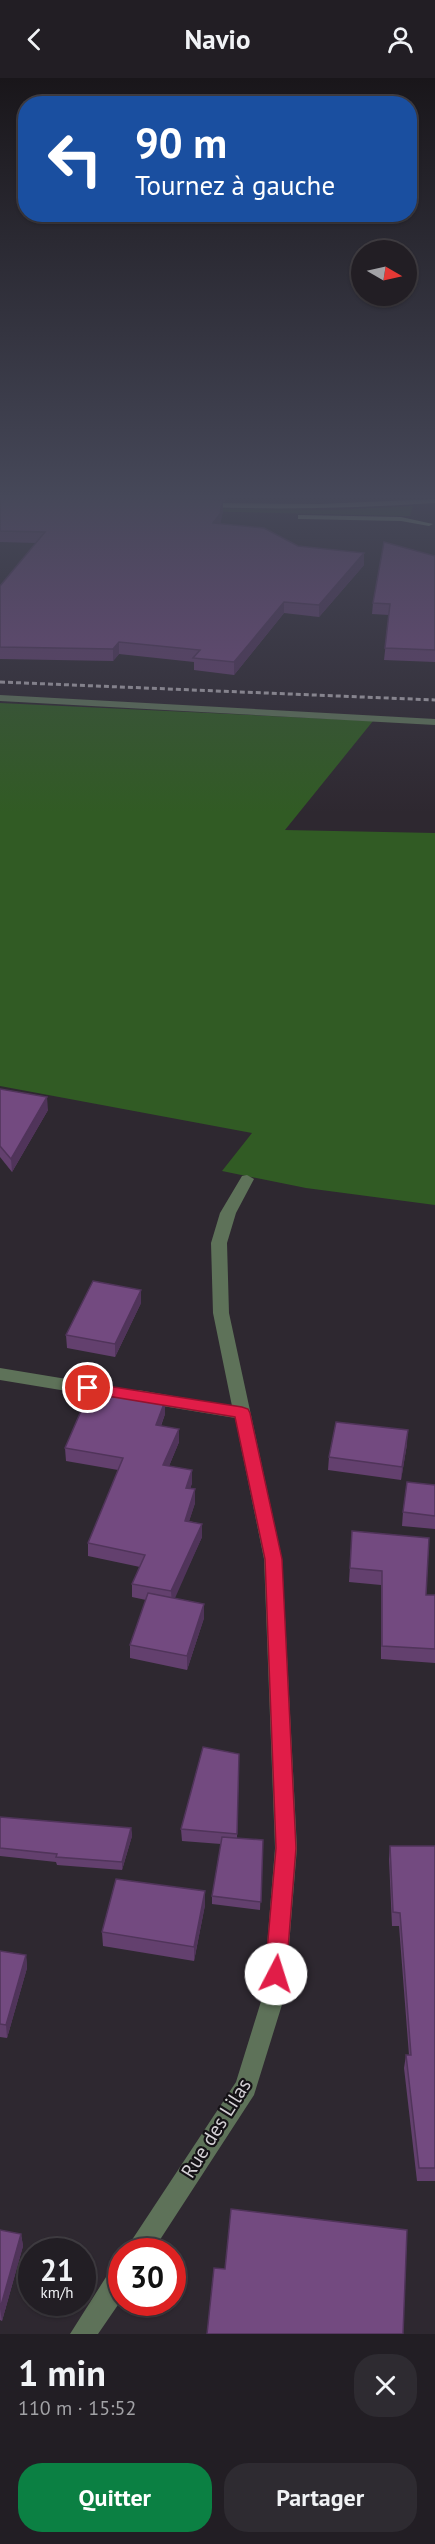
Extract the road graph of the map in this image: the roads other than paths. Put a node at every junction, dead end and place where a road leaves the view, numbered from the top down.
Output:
1 (0, 698) edge
2 (435, 722) edge
3 (247, 1179) dead end
4 (0, 1374) edge
5 (242, 1413) junction
6 (146, 2238) edge
7 (108, 2297) edge
8 (83, 2334) edge

1 - 2 street
3 - 5 street, Rue des Lilas
4 - 5 street
5 - 6 street, Rue des Lilas
7 - 8 street

